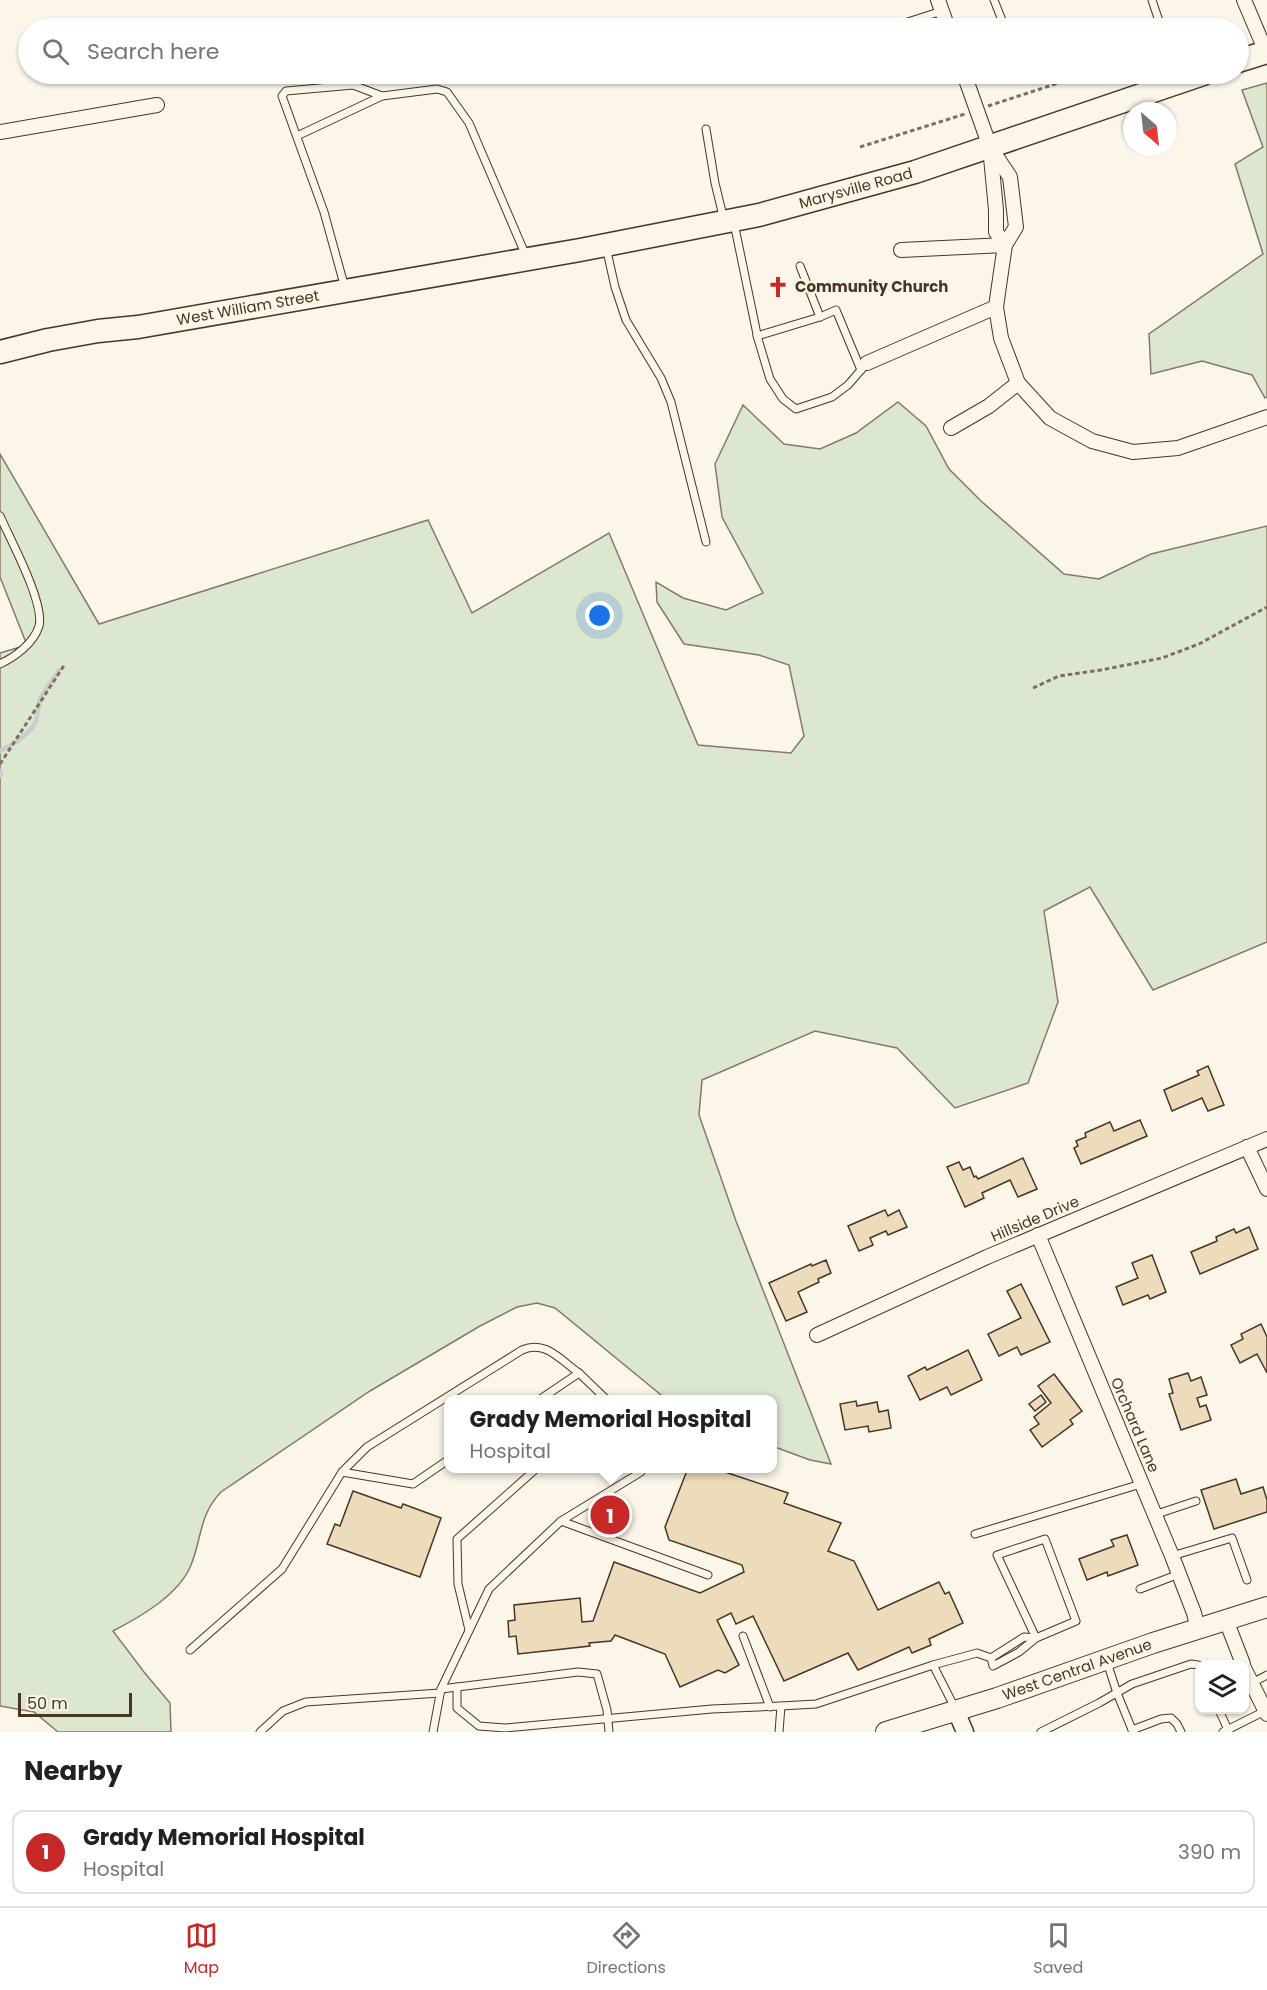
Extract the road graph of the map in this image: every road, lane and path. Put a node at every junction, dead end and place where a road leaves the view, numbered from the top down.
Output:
1 (994, 0) edge
2 (1152, 0) edge
3 (1244, 0) edge
4 (943, 4) edge
5 (912, 18) edge
6 (1001, 18) edge
7 (1158, 18) edge
8 (1266, 52) edge
9 (1249, 58) edge
10 (968, 84) edge
11 (1174, 84) edge
12 (382, 96) junction
13 (157, 105) dead end
14 (706, 129) dead end
15 (0, 132) edge
16 (297, 136) junction
17 (990, 147) junction
18 (729, 221) junction
19 (606, 245) junction
20 (1005, 245) junction
21 (901, 250) dead end
22 (527, 259) junction
23 (496, 264) joint
24 (800, 266) dead end
25 (346, 291) junction
26 (996, 307) junction
27 (820, 317) junction
28 (757, 336) junction
29 (0, 352) edge
30 (864, 366) junction
31 (1018, 383) junction
32 (1267, 417) edge
33 (951, 428) dead end
34 (0, 516) edge
35 (706, 542) dead end
36 (1267, 607) edge
37 (0, 664) edge
38 (65, 664) dead end
39 (1033, 688) dead end
40 (0, 764) edge
41 (1267, 1139) edge
42 (1247, 1147) junction
43 (1267, 1189) edge
44 (1038, 1235) junction
45 (817, 1335) dead end
46 (579, 1373) junction
47 (452, 1395) edge
48 (546, 1395) edge
49 (602, 1395) edge
50 (444, 1400) edge
51 (444, 1463) edge
52 (342, 1472) junction
53 (531, 1473) edge
54 (639, 1473) edge
55 (1141, 1484) junction
56 (1196, 1501) dead end
57 (1154, 1515) junction
58 (561, 1521) junction
59 (975, 1534) dead end
60 (1172, 1556) junction
61 (1179, 1574) junction
62 (708, 1575) dead end
63 (1247, 1580) dead end
64 (1140, 1590) dead end
65 (1264, 1610) edge
66 (1226, 1620) junction
67 (1198, 1629) junction
68 (469, 1630) junction
69 (743, 1636) dead end
70 (1036, 1638) junction
71 (190, 1650) dead end
72 (1107, 1659) junction
73 (1242, 1660) edge
74 (933, 1665) junction
75 (1195, 1665) edge
76 (1267, 1675) edge
77 (1249, 1677) edge
78 (1252, 1683) junction
79 (457, 1687) junction
80 (440, 1691) junction
81 (1117, 1693) junction
82 (781, 1706) junction
83 (770, 1707) junction
84 (956, 1711) junction
85 (1266, 1713) edge
86 (1221, 1714) edge
87 (607, 1718) junction
88 (1132, 1731) edge
89 (1227, 1731) edge
90 (260, 1732) edge
91 (433, 1732) edge
92 (609, 1732) edge
93 (779, 1732) edge
94 (886, 1732) edge
95 (965, 1732) edge
96 (1041, 1732) edge
97 (1181, 1732) edge

1 - 6 lane
2 - 7 lane
3 - 8 street
4 - 5 lane
8 - 9 highway
10 - 17 street
11 - 17 highway, Marysville Road
12 - 16 lane
12 - 16 lane
12 - 22 lane
13 - 15 street
14 - 18 lane
16 - 25 lane
17 - 18 highway, Marysville Road
17 - 20 street
17 - 20 street
18 - 19 highway, Marysville Road
18 - 28 lane
19 - 22 highway, Marysville Road
19 - 35 lane
20 - 21 street
20 - 26 street
22 - 23 highway, Marysville Road
23 - 25 highway, West William Street
24 - 27 lane
25 - 29 highway, West William Street
26 - 30 street
26 - 31 street
27 - 28 lane
27 - 30 lane
28 - 30 lane
31 - 32 street
31 - 33 street
34 - 37 lane
36 - 39 path
38 - 40 path
41 - 42 street, Hillside Drive
42 - 43 street
42 - 44 street, Hillside Drive
44 - 45 street, Hillside Drive
44 - 55 street, Orchard Lane
46 - 47 lane
46 - 48 lane
46 - 49 lane
50 - 52 lane
51 - 52 lane
52 - 71 lane
53 - 68 lane
54 - 58 lane
55 - 57 street, Orchard Lane
55 - 59 lane
56 - 57 lane
57 - 60 street, Orchard Lane
58 - 62 lane
58 - 68 lane
60 - 61 street, Orchard Lane
60 - 63 lane
61 - 64 lane
61 - 67 street, Orchard Lane
65 - 66 main road, West Central Avenue
66 - 67 main road, West Central Avenue
66 - 73 street
67 - 72 main road, West Central Avenue
68 - 80 lane
69 - 83 lane
70 - 70 lane
70 - 74 lane
72 - 81 lane
72 - 84 main road, West Central Avenue
74 - 82 lane
74 - 84 lane
75 - 81 lane
76 - 78 lane
77 - 78 street
78 - 85 street
79 - 80 lane
79 - 87 lane
79 - 87 lane
80 - 90 lane
80 - 91 lane
81 - 88 lane
81 - 96 lane
82 - 83 lane
82 - 93 lane
83 - 87 lane
84 - 94 main road, West Central Avenue
84 - 95 street
85 - 89 lane
86 - 89 lane
87 - 92 lane
88 - 97 lane

